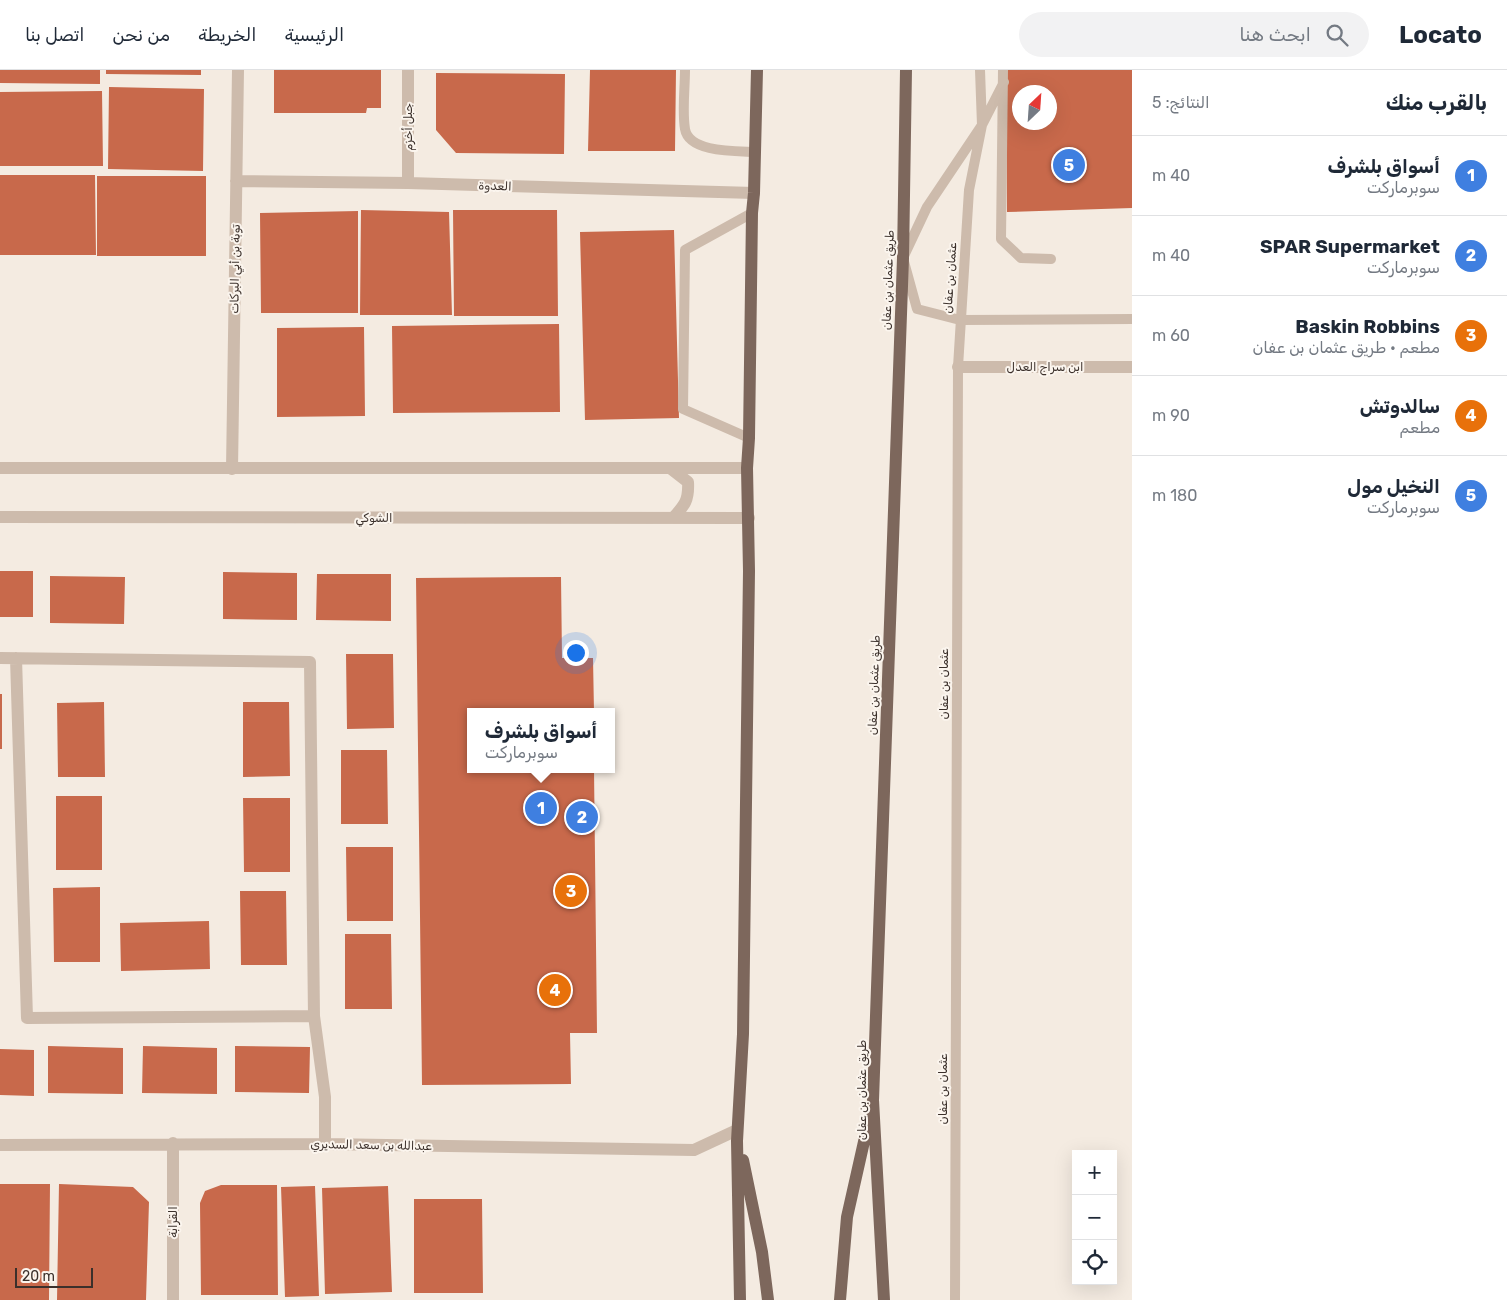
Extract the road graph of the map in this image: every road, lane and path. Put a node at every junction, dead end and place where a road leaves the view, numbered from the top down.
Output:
1 (238, 70) edge
2 (408, 70) edge
3 (685, 70) edge
4 (757, 70) edge
5 (906, 70) edge
6 (980, 70) edge
7 (1003, 70) edge
8 (1004, 82) junction
9 (982, 125) junction
10 (755, 152) junction
11 (236, 181) junction
12 (408, 184) junction
13 (754, 193) junction
14 (752, 213) junction
15 (903, 258) junction
16 (1051, 258) dead end
17 (1132, 319) edge
18 (960, 320) junction
19 (958, 367) junction
20 (1132, 367) edge
21 (749, 438) junction
22 (0, 468) edge
23 (670, 468) junction
24 (747, 468) junction
25 (232, 469) junction
26 (0, 517) edge
27 (673, 518) junction
28 (749, 518) junction
29 (0, 658) edge
30 (16, 658) junction
31 (314, 1016) junction
32 (873, 1100) junction
33 (737, 1130) junction
34 (173, 1143) junction
35 (326, 1144) junction
36 (0, 1145) edge
37 (173, 1300) edge
38 (740, 1300) edge
39 (768, 1300) edge
40 (840, 1300) edge
41 (884, 1300) edge
42 (955, 1300) edge

1 - 11 street, توبة بن أبي البركات
2 - 12 street, جبل أخزم
3 - 10 lane
4 - 10 main road
5 - 15 main road, طريق عثمان بن عفان
6 - 9 lane, عثمان بن عفان
7 - 8 lane
8 - 9 lane
8 - 16 lane
9 - 15 lane
9 - 18 lane, عثمان بن عفان
10 - 13 main road
11 - 12 street, العدوة
11 - 25 street, توبة بن أبي البركات
12 - 13 street, العدوة
13 - 14 main road
14 - 21 main road
14 - 21 lane
15 - 18 lane
15 - 32 main road, طريق عثمان بن عفان
17 - 18 lane
18 - 19 lane, عثمان بن عفان
19 - 20 street, ابن سراج العدل
19 - 42 lane, عثمان بن عفان
21 - 24 main road
22 - 25 street
23 - 24 street
23 - 25 street
23 - 27 street
24 - 28 main road
26 - 27 street, الشوكي
27 - 28 street, الشوكي
28 - 33 main road
29 - 30 street
30 - 31 street
30 - 31 street
31 - 35 street
32 - 40 main road
32 - 41 main road, طريق عثمان بن عفان
33 - 35 street, عبدالله بن سعد السديري
33 - 38 main road
33 - 39 main road
34 - 35 street, عبدالله بن سعد السديري
34 - 36 street, عبدالله بن سعد السديري
34 - 37 street, القرابة

